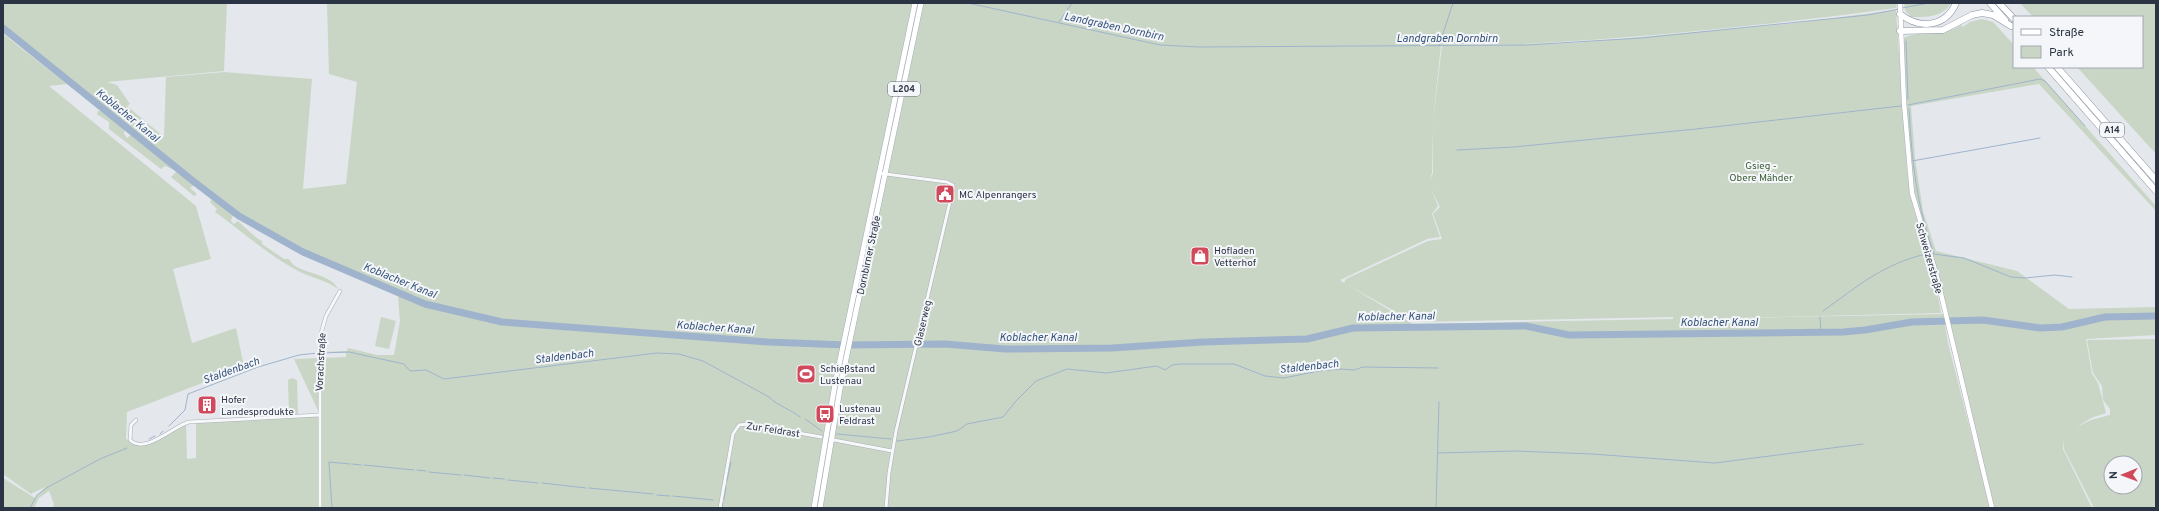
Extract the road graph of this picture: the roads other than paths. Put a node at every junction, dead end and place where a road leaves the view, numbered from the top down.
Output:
1 (915, 3) edge
2 (922, 3) edge
3 (1956, 3) edge
4 (1990, 3) edge
5 (2000, 3) edge
6 (2004, 3) edge
7 (1900, 4) edge
8 (1900, 13) junction
9 (2012, 17) edge
10 (2013, 28) edge
11 (1900, 31) junction
12 (2049, 68) edge
13 (2058, 68) edge
14 (878, 173) junction
15 (886, 175) junction
16 (2156, 180) edge
17 (2156, 191) edge
18 (340, 291) dead end
19 (319, 415) junction
20 (136, 420) dead end
21 (821, 437) dead end
22 (834, 440) dead end
23 (892, 451) junction
24 (320, 508) edge
25 (720, 508) edge
26 (814, 508) edge
27 (820, 508) edge
28 (886, 508) edge
29 (1992, 508) edge

1 - 14 main road, Dornbirner Straße / L204
2 - 15 main road, Dornbirner Straße / L204
3 - 8 highway
4 - 10 highway
5 - 9 highway
6 - 9 highway
7 - 8 main road, Schweizerstraße
8 - 11 main road, Schweizerstraße
10 - 11 highway
11 - 29 main road, Schweizerstraße
12 - 17 highway, A14
13 - 16 highway, A14
14 - 15 street
14 - 26 main road, Dornbirner Straße / L204
15 - 23 street, Glaserweg
15 - 27 main road, Dornbirner Straße / L204
18 - 19 street, Vorachstraße
19 - 20 street
19 - 24 street, Vorachstraße
21 - 25 street, Zur Feldrast
22 - 23 street
23 - 28 street, Glaserweg

